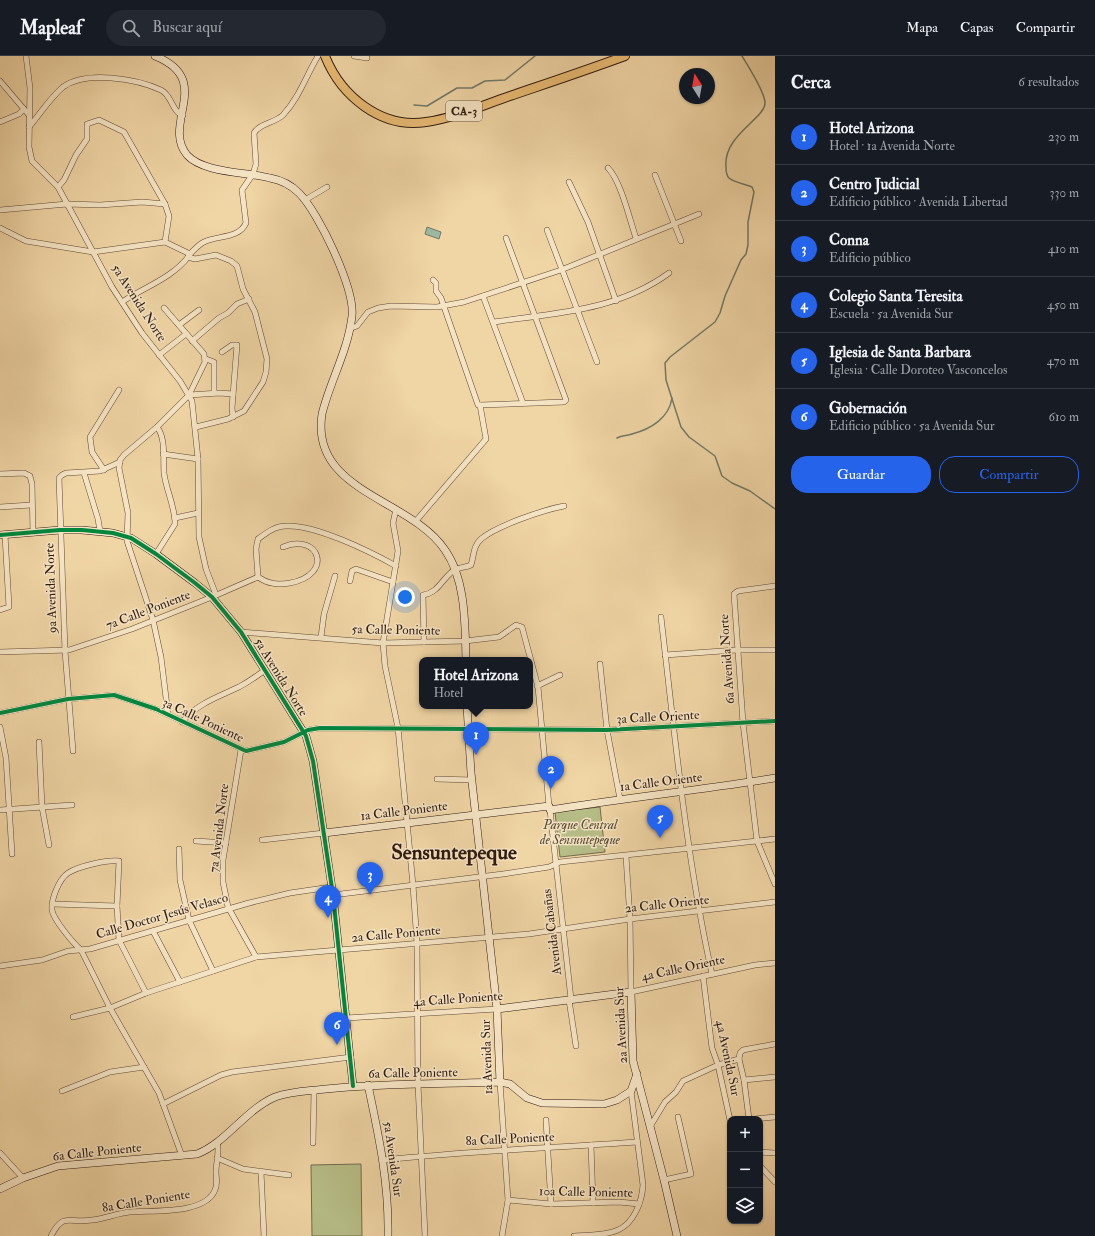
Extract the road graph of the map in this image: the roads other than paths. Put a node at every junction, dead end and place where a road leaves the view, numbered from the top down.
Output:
1 (26, 56) edge
2 (155, 56) edge
3 (318, 56) edge
4 (325, 56) edge
5 (354, 56) edge
6 (624, 56) edge
7 (367, 58) dead end
8 (0, 81) edge
9 (24, 109) junction
10 (29, 114) junction
11 (183, 115) junction
12 (0, 122) edge
13 (30, 127) junction
14 (608, 168) dead end
15 (252, 174) junction
16 (655, 176) dead end
17 (569, 182) dead end
18 (58, 187) junction
19 (327, 187) dead end
20 (305, 200) junction
21 (67, 204) junction
22 (165, 204) junction
23 (0, 210) edge
24 (699, 214) dead end
25 (674, 224) junction
26 (0, 228) edge
27 (547, 230) dead end
28 (506, 238) dead end
29 (636, 238) junction
30 (681, 241) dead end
31 (165, 242) junction
32 (93, 252) junction
33 (599, 255) junction
34 (189, 256) junction
35 (561, 270) junction
36 (669, 273) dead end
37 (433, 280) dead end
38 (523, 283) junction
39 (483, 296) junction
40 (249, 299) junction
41 (616, 301) junction
42 (122, 302) junction
43 (444, 306) junction
44 (164, 308) dead end
45 (576, 309) junction
46 (199, 310) dead end
47 (535, 316) junction
48 (494, 322) junction
49 (179, 325) junction
50 (351, 328) junction
51 (186, 334) junction
52 (192, 341) junction
53 (222, 352) dead end
54 (159, 355) junction
55 (206, 359) junction
56 (597, 362) dead end
57 (119, 390) dead end
58 (214, 393) junction
59 (233, 394) junction
60 (190, 395) junction
61 (523, 403) junction
62 (480, 405) junction
63 (233, 417) junction
64 (196, 426) junction
65 (158, 427) junction
66 (163, 454) junction
67 (198, 459) junction
68 (120, 462) junction
69 (104, 470) junction
70 (84, 473) junction
71 (0, 474) edge
72 (31, 505) junction
73 (564, 506) dead end
74 (0, 507) edge
75 (396, 509) junction
76 (198, 513) junction
77 (175, 518) junction
78 (415, 522) junction
79 (60, 530) junction
80 (100, 531) junction
81 (33, 532) junction
82 (2, 535) edge
83 (127, 537) junction
84 (283, 547) dead end
85 (156, 554) junction
86 (396, 566) junction
87 (455, 569) junction
88 (335, 576) dead end
89 (258, 577) junction
90 (350, 581) dead end
91 (393, 582) junction
92 (775, 586) edge
93 (214, 596) junction
94 (0, 610) edge
95 (661, 617) dead end
96 (152, 620) junction
97 (522, 627) joint
98 (242, 632) junction
99 (321, 637) junction
100 (465, 641) junction
101 (424, 642) junction
102 (383, 643) junction
103 (738, 650) junction
104 (775, 650) edge
105 (65, 651) junction
106 (0, 652) edge
107 (665, 655) junction
108 (466, 657) edge
109 (530, 657) edge
110 (600, 664) dead end
111 (265, 670) junction
112 (533, 670) edge
113 (560, 675) dead end
114 (537, 686) junction
115 (68, 699) junction
116 (467, 709) edge
117 (0, 713) edge
118 (168, 714) junction
119 (775, 720) edge
120 (182, 722) junction
121 (743, 723) junction
122 (672, 725) junction
123 (0, 727) edge
124 (398, 728) junction
125 (468, 730) junction
126 (541, 730) junction
127 (607, 730) junction
128 (304, 732) junction
129 (39, 742) dead end
130 (241, 750) junction
131 (73, 751) dead end
132 (6, 758) junction
133 (0, 760) edge
134 (775, 778) edge
135 (437, 779) dead end
136 (472, 780) junction
137 (751, 782) junction
138 (681, 792) junction
139 (620, 799) junction
140 (72, 805) dead end
141 (42, 807) junction
142 (549, 808) junction
143 (9, 809) junction
144 (0, 810) edge
145 (475, 814) junction
146 (406, 822) junction
147 (324, 833) junction
148 (775, 839) edge
149 (262, 840) dead end
150 (196, 841) dead end
151 (757, 841) junction
152 (226, 843) junction
153 (49, 845) dead end
154 (180, 849) dead end
155 (688, 849) junction
156 (12, 854) dead end
157 (626, 856) junction
158 (555, 863) junction
159 (483, 877) junction
160 (413, 884) junction
161 (775, 884) edge
162 (331, 887) junction
163 (332, 895) junction
164 (775, 902) edge
165 (53, 904) junction
166 (117, 906) junction
167 (229, 908) junction
168 (698, 912) junction
169 (630, 918) junction
170 (189, 920) junction
171 (562, 929) junction
172 (153, 931) junction
173 (489, 936) junction
174 (120, 940) junction
175 (417, 944) junction
176 (81, 950) junction
177 (338, 950) junction
178 (256, 957) junction
179 (775, 962) edge
180 (0, 966) edge
181 (213, 971) junction
182 (712, 974) junction
183 (703, 976) junction
184 (180, 982) junction
185 (631, 992) junction
186 (146, 993) junction
187 (570, 999) junction
188 (110, 1008) junction
189 (498, 1009) junction
190 (417, 1014) junction
191 (73, 1018) dead end
192 (346, 1018) junction
193 (775, 1044) edge
194 (576, 1046) dead end
195 (351, 1057) junction
196 (739, 1060) junction
197 (718, 1065) junction
198 (144, 1067) junction
199 (637, 1074) junction
200 (775, 1077) edge
201 (744, 1080) junction
202 (500, 1082) junction
203 (418, 1084) junction
204 (353, 1086) junction
205 (368, 1086) junction
206 (62, 1091) dead end
207 (314, 1091) junction
208 (631, 1091) junction
209 (163, 1104) junction
210 (729, 1116) edge
211 (749, 1116) edge
212 (775, 1117) edge
213 (678, 1118) dead end
214 (763, 1118) edge
215 (546, 1120) dead end
216 (651, 1125) junction
217 (217, 1142) junction
218 (637, 1142) junction
219 (313, 1143) dead end
220 (591, 1145) junction
221 (548, 1149) junction
222 (503, 1150) junction
223 (763, 1152) edge
224 (0, 1153) edge
225 (775, 1153) edge
226 (182, 1156) junction
227 (423, 1156) junction
228 (217, 1158) junction
229 (384, 1160) junction
230 (763, 1169) edge
231 (261, 1172) junction
232 (775, 1173) edge
233 (767, 1174) junction
234 (288, 1175) dead end
235 (23, 1178) junction
236 (664, 1180) junction
237 (775, 1182) edge
238 (0, 1190) edge
239 (508, 1200) junction
240 (593, 1203) junction
241 (551, 1204) junction
242 (639, 1204) junction
243 (51, 1236) edge
244 (264, 1236) edge
245 (388, 1236) edge
246 (425, 1236) edge
247 (502, 1236) edge
248 (574, 1236) edge
249 (677, 1236) edge

1 - 10 street, 5a Avenida Norte
2 - 11 street
3 - 15 street
4 - 6 main road, CA-3
5 - 7 street
8 - 9 street
9 - 10 street
9 - 12 street
10 - 13 street, 5a Avenida Norte
11 - 13 street
11 - 15 street
13 - 18 street, 5a Avenida Norte
14 - 29 street
15 - 20 street
15 - 34 street
16 - 25 street
17 - 33 street
18 - 21 street, 5a Avenida Norte
18 - 22 street
19 - 20 street
20 - 50 street
21 - 22 street
21 - 23 street
21 - 32 street, 5a Avenida Norte
22 - 31 street
24 - 25 street
25 - 29 street
25 - 30 street
26 - 32 street
27 - 35 street
28 - 38 street
29 - 33 street
31 - 32 street
31 - 34 street
32 - 42 street, 5a Avenida Norte
33 - 35 street
33 - 41 street
34 - 40 street
34 - 42 street
35 - 38 street
35 - 45 street
36 - 41 street
37 - 43 street
38 - 39 street
38 - 47 street
39 - 43 street
39 - 48 street
40 - 52 street
40 - 63 street
41 - 45 street
42 - 54 street, 5a Avenida Norte
43 - 50 street
43 - 62 street
44 - 49 street
45 - 47 street
45 - 56 street
46 - 49 street
47 - 48 street
47 - 61 street
48 - 61 street
49 - 51 street
50 - 75 street
51 - 52 street
51 - 54 street
52 - 55 street
53 - 59 street
54 - 60 street, 5a Avenida Norte
55 - 58 street
55 - 60 street
57 - 69 street
58 - 59 street
58 - 60 street
59 - 63 street
60 - 64 street, 5a Avenida Norte
60 - 65 street
61 - 62 street
62 - 78 street
63 - 64 street
64 - 67 street, 5a Avenida Norte
65 - 66 street
65 - 68 street
66 - 67 street
66 - 77 street
67 - 76 street, 5a Avenida Norte
68 - 69 street
68 - 83 street
69 - 70 street
70 - 79 street, 9a Avenida Norte
70 - 80 street
71 - 72 street
72 - 74 street
72 - 81 street
73 - 87 street
75 - 78 street
75 - 86 street
76 - 77 street
76 - 93 street, 5a Avenida Norte
77 - 85 street
78 - 87 street
79 - 80 street
79 - 81 street
79 - 105 street, 9a Avenida Norte
80 - 83 street
81 - 82 street
82 - 94 street
83 - 85 street
83 - 96 street
84 - 89 street
85 - 93 street
86 - 89 street
86 - 91 street
87 - 100 street
87 - 101 street
88 - 99 street
89 - 93 street, 7a Calle Poniente
90 - 91 street
91 - 102 street
92 - 103 street, 6a Avenida Norte
93 - 96 street, 7a Calle Poniente
93 - 98 street, 5a Avenida Norte
95 - 107 street
96 - 105 street, 7a Calle Poniente
96 - 118 street
97 - 100 street, 5a Calle Poniente
97 - 109 street, Avenida Cabañas
98 - 99 street, 5a Calle Poniente
98 - 111 street, 5a Avenida Norte
99 - 102 street, 5a Calle Poniente
100 - 101 street, 5a Calle Poniente
100 - 108 street
101 - 102 street, 5a Calle Poniente
102 - 124 street
103 - 104 street
103 - 107 street
103 - 121 street, 6a Avenida Norte
105 - 106 street, 7a Calle Poniente
105 - 115 street, 9a Avenida Norte
107 - 122 street
110 - 127 street
111 - 120 street
111 - 128 street, 5a Avenida Norte
112 - 114 street, Avenida Cabañas
113 - 114 street
114 - 126 street, Avenida Cabañas
115 - 117 street, 3a Calle Poniente
115 - 118 street, 3a Calle Poniente
115 - 131 street, 9a Avenida Norte
116 - 125 street, 1a Avenida Sur
118 - 120 street, 3a Calle Poniente
119 - 121 street, 3a Calle Oriente
120 - 130 street, 3a Calle Poniente
121 - 122 street, 3a Calle Oriente
121 - 137 street, 6a Avenida Norte
122 - 127 street, 3a Calle Oriente
122 - 138 street
123 - 132 street
124 - 125 street, 3a Calle Poniente
124 - 128 street, 3a Calle Poniente
124 - 146 street
125 - 126 street, 3a Calle Poniente
125 - 136 street, 1a Avenida Sur
126 - 127 street, 3a Calle Oriente
126 - 142 street, Avenida Cabañas
127 - 139 street
128 - 130 street, 3a Calle Poniente
128 - 147 street, 5a Avenida Norte
129 - 141 street
130 - 152 street, 7a Avenida Norte
132 - 133 street
132 - 143 street
134 - 137 street, 1a Calle Oriente
135 - 136 street
136 - 145 street, 1a Avenida Sur
137 - 138 street, 1a Calle Oriente
137 - 151 street, 6a Avenida Norte
138 - 139 street, 1a Calle Oriente
138 - 155 street
139 - 142 street, 1a Calle Oriente
140 - 141 street
141 - 143 street
141 - 153 street
142 - 145 street, 1a Calle Poniente
142 - 158 street, Avenida Cabañas
143 - 144 street
143 - 156 street
145 - 146 street, 1a Calle Poniente
145 - 159 street, 1a Avenida Sur
146 - 147 street, 1a Calle Poniente
146 - 160 street
147 - 149 street, 1a Calle Poniente
147 - 162 street, 5a Avenida Norte
148 - 151 street
150 - 152 street
151 - 155 street
151 - 161 street, 6a Avenida Norte
152 - 167 street, 7a Avenida Norte
154 - 170 street
155 - 157 street
155 - 168 street
157 - 158 street
157 - 169 street, 2a Avenida Sur
158 - 159 street
158 - 171 street, Avenida Cabañas
159 - 160 street
159 - 173 street, 1a Avenida Sur
160 - 163 street
160 - 175 street
162 - 163 street, 5a Avenida Norte
162 - 167 street, Calle Doctor Jesús Velasco
163 - 177 street
164 - 168 street, 2a Calle Oriente
165 - 166 street
165 - 166 street
165 - 176 street
166 - 174 street
167 - 170 street, Calle Doctor Jesús Velasco
167 - 178 street, 7a Avenida Norte
168 - 169 street, 2a Calle Oriente
168 - 182 street
169 - 171 street, 2a Calle Oriente
169 - 185 street, 2a Avenida Sur
170 - 172 street, Calle Doctor Jesús Velasco
170 - 181 street
171 - 173 street, 2a Calle Poniente
171 - 187 street, Avenida Cabañas
172 - 174 street, Calle Doctor Jesús Velasco
172 - 184 street
173 - 175 street, 2a Calle Poniente
173 - 189 street, 1a Avenida Sur
174 - 176 street, Calle Doctor Jesús Velasco
174 - 186 street
175 - 177 street, 2a Calle Poniente
175 - 190 street
176 - 180 street, Calle Doctor Jesús Velasco
176 - 188 street
177 - 178 street, 2a Calle Poniente
177 - 192 street
178 - 181 street, 2a Calle Poniente
179 - 182 street, 4a Calle Oriente
181 - 184 street, 2a Calle Poniente
182 - 183 street, 4a Calle Oriente
183 - 185 street, 4a Calle Oriente
183 - 197 street, 4a Avenida Sur
184 - 186 street, 2a Calle Poniente
185 - 187 street, 4a Calle Oriente
185 - 199 street, 2a Avenida Sur
186 - 188 street, 2a Calle Poniente
187 - 189 street, 4a Calle Poniente
187 - 194 street, Avenida Cabañas
188 - 191 street, 2a Calle Poniente
188 - 198 street
189 - 190 street, 4a Calle Poniente
189 - 202 street, 1a Avenida Sur
190 - 192 street, 4a Calle Poniente
190 - 203 street
192 - 195 street
193 - 196 street
195 - 204 street
195 - 209 street
196 - 197 street
196 - 201 street
197 - 210 street, 4a Avenida Sur
197 - 216 street
198 - 206 street
198 - 209 street
199 - 208 street
199 - 216 street, 2a Avenida Sur
200 - 201 street
201 - 211 street
202 - 203 street, 6a Calle Poniente
202 - 208 street, 6a Calle Poniente
202 - 222 street, 1a Avenida Sur
203 - 205 street, 6a Calle Poniente
203 - 227 street
204 - 205 street, 6a Calle Poniente
204 - 207 street, 6a Calle Poniente
205 - 229 street, 5a Avenida Sur
207 - 217 street, 6a Calle Poniente
207 - 219 street
208 - 218 street
209 - 226 street
212 - 214 street
213 - 236 street
215 - 221 street
216 - 236 street, 2a Avenida Sur
217 - 226 street, 6a Calle Poniente
217 - 228 street, 8a Calle Poniente
218 - 220 street, 8a Calle Poniente
218 - 242 street
220 - 221 street, 8a Calle Poniente
220 - 240 street
221 - 222 street, 8a Calle Poniente
221 - 241 street
222 - 227 street, 8a Calle Poniente
222 - 239 street, 1a Avenida Sur
223 - 225 street
224 - 235 street
226 - 235 street, 6a Calle Poniente
227 - 229 street, 8a Calle Poniente
227 - 246 street
228 - 231 street
228 - 243 street, 8a Calle Poniente
229 - 245 street, 5a Avenida Sur
230 - 233 street
231 - 234 street
231 - 244 street
232 - 233 street
233 - 237 street
235 - 238 street, 6a Calle Poniente
236 - 249 street, 2a Avenida Sur
239 - 241 street, 10a Calle Poniente
239 - 247 street, 1a Avenida Sur
240 - 241 street, 10a Calle Poniente
240 - 242 street, 10a Calle Poniente
242 - 248 street

